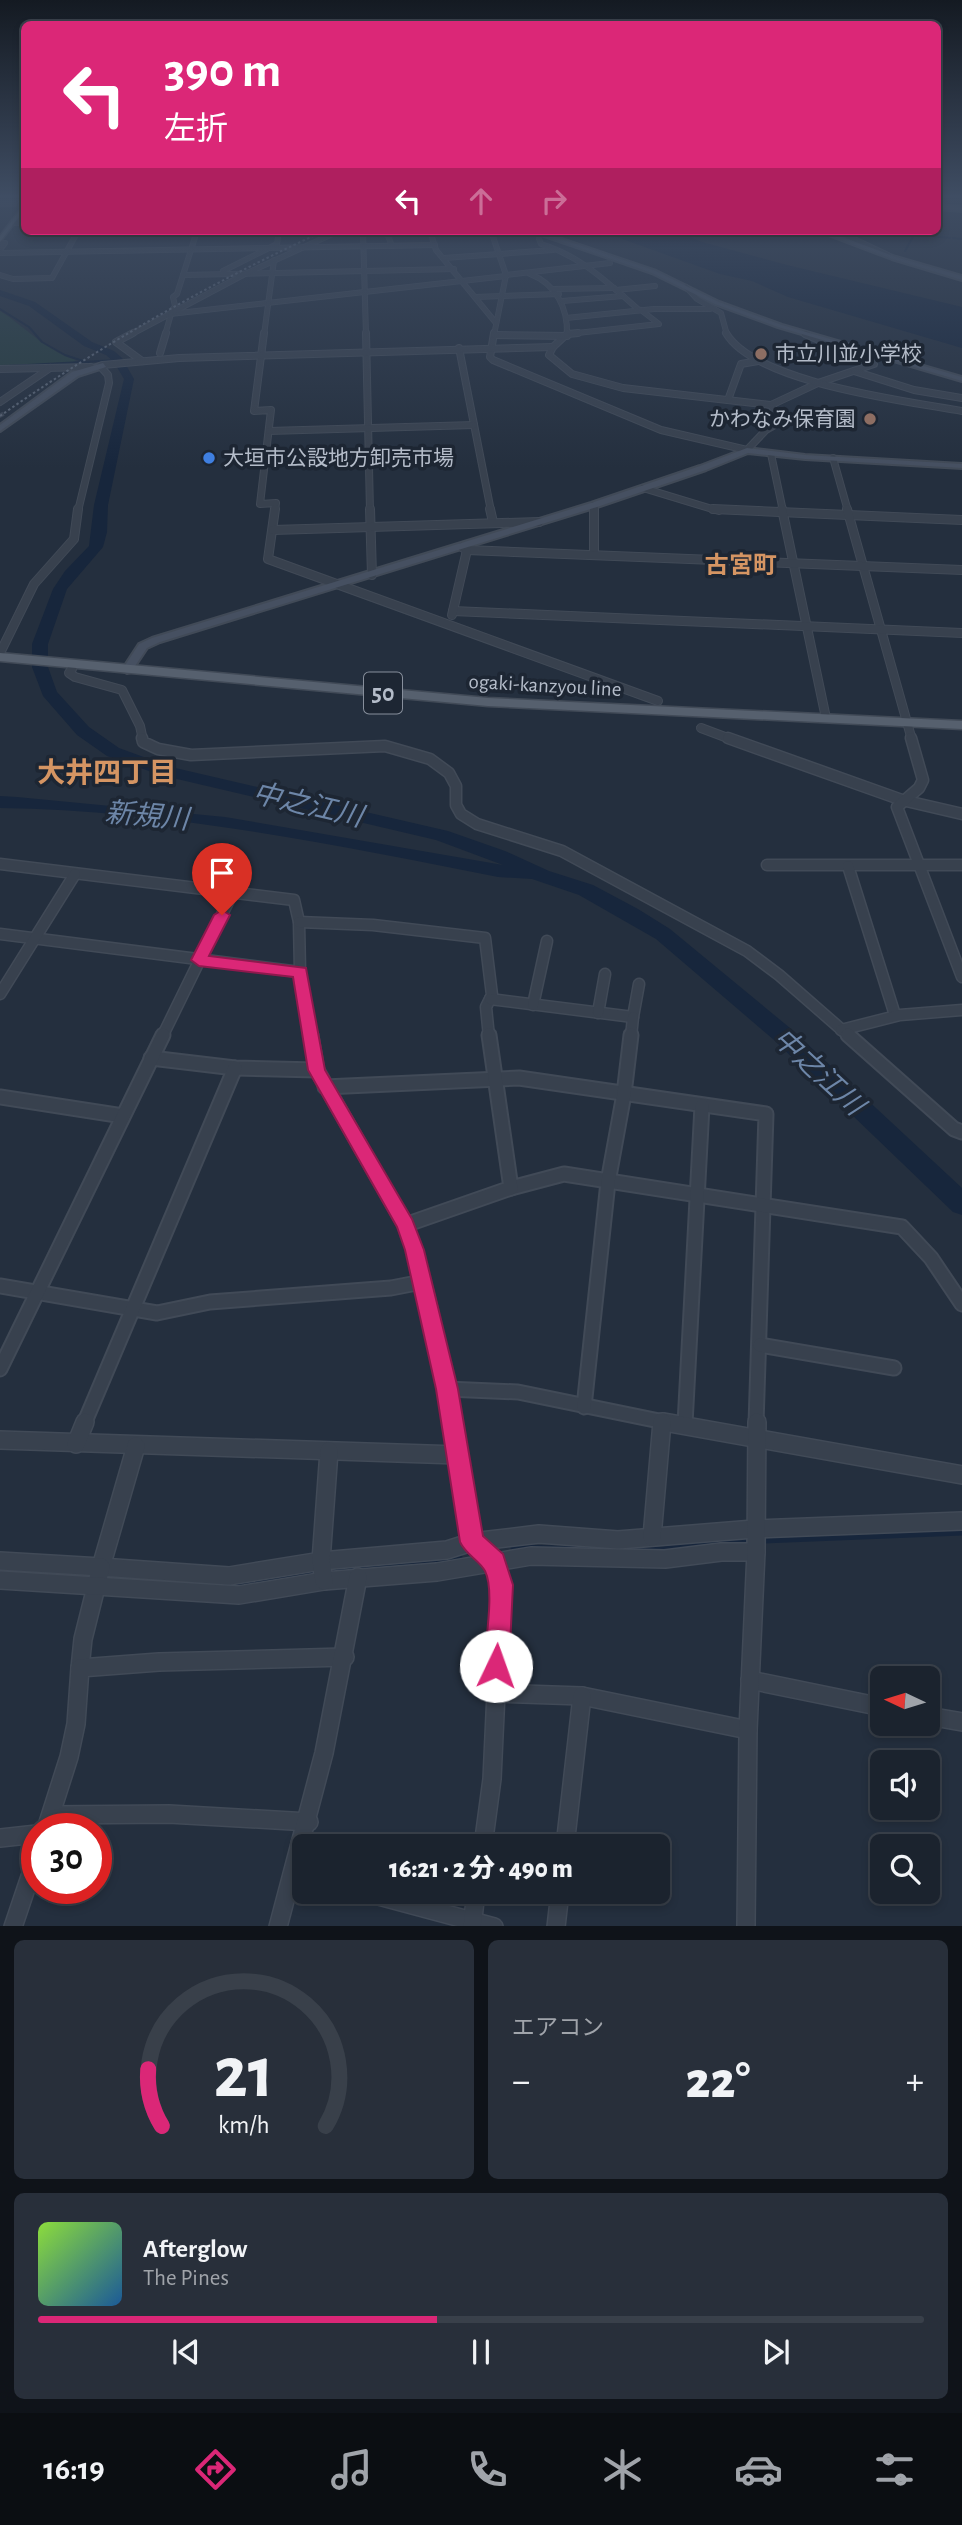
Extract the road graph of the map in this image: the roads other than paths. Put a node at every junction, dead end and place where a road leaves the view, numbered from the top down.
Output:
1 (179, 288) edge
2 (219, 288) edge
3 (272, 288) edge
4 (363, 288) edge
5 (401, 288) edge
6 (469, 288) edge
7 (505, 288) edge
8 (630, 288) edge
9 (687, 288) edge
10 (688, 288) edge
11 (553, 289) joint
12 (615, 289) junction
13 (363, 292) junction
14 (559, 294) junction
15 (623, 296) junction
16 (475, 297) junction
17 (505, 297) junction
18 (562, 301) junction
19 (269, 303) junction
20 (640, 310) junction
21 (721, 313) junction
22 (171, 314) junction
23 (566, 318) junction
24 (496, 323) junction
25 (805, 334) junction
26 (494, 335) junction
27 (567, 335) junction
28 (491, 347) junction
29 (553, 347) junction
30 (459, 348) junction
31 (366, 352) junction
32 (160, 356) junction
33 (262, 356) junction
34 (140, 361) junction
35 (758, 361) junction
36 (98, 366) junction
37 (51, 367) junction
38 (0, 369) edge
39 (854, 372) junction
40 (962, 379) edge
41 (818, 383) junction
42 (962, 398) edge
43 (728, 400) junction
44 (0, 402) edge
45 (771, 405) junction
46 (962, 411) edge
47 (2, 417) dead end
48 (11, 420) junction
49 (474, 425) junction
50 (368, 428) junction
51 (0, 429) edge
52 (269, 431) junction
53 (747, 450) junction
54 (771, 454) junction
55 (833, 458) junction
56 (962, 466) edge
57 (643, 488) junction
58 (594, 505) junction
59 (785, 514) junction
60 (849, 517) junction
61 (962, 520) edge
62 (493, 522) junction
63 (540, 522) junction
64 (370, 526) junction
65 (273, 530) junction
66 (464, 548) junction
67 (594, 555) junction
68 (796, 563) junction
69 (863, 566) junction
70 (962, 570) edge
71 (372, 575) junction
72 (339, 585) junction
73 (453, 611) junction
74 (447, 624) junction
75 (806, 625) junction
76 (881, 629) junction
77 (962, 633) edge
78 (1, 658) edge
79 (66, 667) junction
80 (127, 670) junction
81 (658, 701) dead end
82 (826, 718) junction
83 (908, 722) junction
84 (962, 725) edge
85 (701, 728) dead end
86 (904, 799) junction
87 (962, 814) edge
88 (0, 864) edge
89 (767, 865) dead end
90 (962, 865) edge
91 (848, 866) junction
92 (917, 866) junction
93 (75, 874) junction
94 (233, 892) junction
95 (299, 922) junction
96 (0, 934) edge
97 (35, 938) junction
98 (547, 941) dead end
99 (199, 960) junction
100 (300, 972) junction
101 (606, 974) dead end
102 (962, 976) edge
103 (639, 984) dead end
104 (0, 994) edge
105 (490, 999) junction
106 (533, 1005) junction
107 (962, 1010) edge
108 (598, 1013) junction
109 (895, 1015) junction
110 (633, 1017) junction
111 (841, 1030) junction
112 (151, 1058) junction
113 (235, 1068) junction
114 (317, 1070) junction
115 (493, 1078) junction
116 (325, 1087) junction
117 (624, 1094) junction
118 (0, 1097) edge
119 (702, 1106) junction
120 (123, 1116) junction
121 (959, 1133) edge
122 (608, 1182) junction
123 (511, 1188) junction
124 (696, 1195) junction
125 (763, 1207) junction
126 (405, 1225) junction
127 (422, 1282) junction
128 (0, 1286) edge
129 (36, 1293) junction
130 (962, 1304) edge
131 (132, 1310) junction
132 (760, 1345) junction
133 (894, 1368) dead end
134 (0, 1369) edge
135 (447, 1389) junction
136 (584, 1407) junction
137 (662, 1422) junction
138 (685, 1424) junction
139 (756, 1439) junction
140 (0, 1440) edge
141 (76, 1444) junction
142 (136, 1446) junction
143 (329, 1451) junction
144 (457, 1455) junction
145 (962, 1475) edge
146 (962, 1521) edge
147 (652, 1537) junction
148 (755, 1540) junction
149 (472, 1542) junction
150 (0, 1561) edge
151 (321, 1561) junction
152 (494, 1562) junction
153 (101, 1567) junction
154 (359, 1577) junction
155 (0, 1580) edge
156 (324, 1581) junction
157 (95, 1587) junction
158 (345, 1657) junction
159 (80, 1668) junction
160 (750, 1681) junction
161 (495, 1693) junction
162 (582, 1696) junction
163 (870, 1705) edge
164 (940, 1718) edge
165 (962, 1723) edge
166 (748, 1730) junction
167 (51, 1813) edge
168 (112, 1818) edge
169 (309, 1822) junction
170 (307, 1834) edge
171 (485, 1834) edge
172 (566, 1834) edge
173 (21, 1836) edge
174 (0, 1838) edge
175 (292, 1892) edge
176 (21, 1903) edge
177 (404, 1904) edge
178 (475, 1904) edge
179 (558, 1904) edge
180 (472, 1924) edge
181 (13, 1926) edge
182 (278, 1926) edge
183 (555, 1926) edge
184 (746, 1926) edge

1 - 22 street
2 - 22 street
3 - 19 street
4 - 13 street
5 - 13 street
6 - 16 street
7 - 17 street
8 - 12 street
9 - 21 street
10 - 25 street
11 - 12 street
11 - 14 street
12 - 15 street
13 - 19 street
13 - 31 street
14 - 17 street
14 - 18 street
15 - 18 street
15 - 20 street
16 - 17 street
16 - 24 street
17 - 24 street
18 - 23 street
19 - 22 street
19 - 33 street
20 - 21 street
20 - 23 street
20 - 27 street
21 - 35 street
22 - 32 street
22 - 34 street
23 - 27 street
24 - 26 street
25 - 39 street
25 - 40 street
26 - 27 street
26 - 28 street
27 - 29 street
28 - 29 street
28 - 30 street
28 - 53 street
29 - 43 street
30 - 31 street
30 - 49 street
31 - 33 street
31 - 50 street
32 - 33 street
32 - 34 street
33 - 52 street
34 - 36 street
35 - 41 street
35 - 43 street
36 - 37 street
36 - 48 street
36 - 78 street
37 - 38 street
37 - 44 street
39 - 41 street
39 - 42 street
41 - 45 street
41 - 46 street
43 - 45 street
45 - 53 street
47 - 48 street
48 - 51 street
49 - 50 street
49 - 62 street
50 - 52 street
50 - 64 street
52 - 65 street
53 - 54 street
53 - 57 street
54 - 55 street
54 - 59 street
55 - 56 street
55 - 60 street
57 - 58 street
57 - 59 street
58 - 63 street
58 - 67 street
59 - 60 street
59 - 68 street
60 - 61 street
60 - 69 street
62 - 63 street
62 - 64 street
63 - 66 street
64 - 65 street
64 - 71 street
65 - 72 street
66 - 67 street
66 - 71 street
66 - 73 street
67 - 68 street
68 - 69 street
68 - 75 street
69 - 70 street
69 - 76 street
71 - 72 street
72 - 74 street
72 - 80 street
73 - 74 street
73 - 75 street
74 - 81 street
75 - 76 street
75 - 82 street
76 - 77 street
76 - 83 street
78 - 79 main road, ogaki-kanzyou line / 50
79 - 80 main road, ogaki-kanzyou line / 50
79 - 111 street
80 - 82 main road, ogaki-kanzyou line / 50
82 - 83 main road, ogaki-kanzyou line / 50
83 - 84 main road, ogaki-kanzyou line / 50
83 - 86 street
85 - 86 street
86 - 87 street
86 - 92 street
88 - 93 street
89 - 91 street
90 - 92 street
91 - 92 street
91 - 109 street
92 - 102 street
93 - 94 street
93 - 97 street
94 - 95 street
94 - 99 street
95 - 100 street
95 - 105 street
96 - 97 street
97 - 99 street
97 - 104 street
98 - 106 street
99 - 100 street
99 - 112 street
100 - 114 street
101 - 108 street
103 - 110 street
105 - 106 street
105 - 115 street
106 - 108 street
107 - 109 street
108 - 110 street
109 - 111 street
110 - 117 street
111 - 121 street
112 - 113 street
112 - 120 street
113 - 114 street
113 - 131 street
114 - 116 street
115 - 116 street
115 - 117 street
115 - 123 street
116 - 126 street
117 - 119 street
117 - 122 street
118 - 120 street
119 - 124 street
119 - 125 street
120 - 129 street
122 - 123 street
122 - 124 street
122 - 136 street
123 - 126 street
124 - 125 street
124 - 138 street
125 - 130 street
125 - 132 street
126 - 127 street
127 - 131 street
127 - 135 street
128 - 129 street
129 - 131 street
129 - 134 street
131 - 141 street
132 - 133 street
132 - 139 street
135 - 136 street
135 - 144 street
136 - 137 street
137 - 138 street
137 - 147 street
138 - 139 street
139 - 145 street
139 - 148 street
140 - 141 street
141 - 142 street
142 - 143 street
142 - 153 street
143 - 144 street
143 - 151 street
144 - 149 street
146 - 148 street
147 - 148 street
147 - 149 street
148 - 152 street
148 - 160 street
149 - 151 street
149 - 152 street
150 - 153 street
151 - 153 street
151 - 156 street
152 - 154 street
152 - 161 street
153 - 157 street
154 - 156 street
154 - 158 street
155 - 157 street
156 - 157 street
157 - 159 street
158 - 159 street
158 - 169 street
159 - 167 street
160 - 163 street
160 - 166 street
161 - 162 street
161 - 171 street
162 - 166 street
162 - 172 street
164 - 165 street
166 - 184 street
168 - 169 street
169 - 170 street
173 - 174 street
175 - 182 street
176 - 181 street
177 - 180 street
178 - 180 street
179 - 183 street

